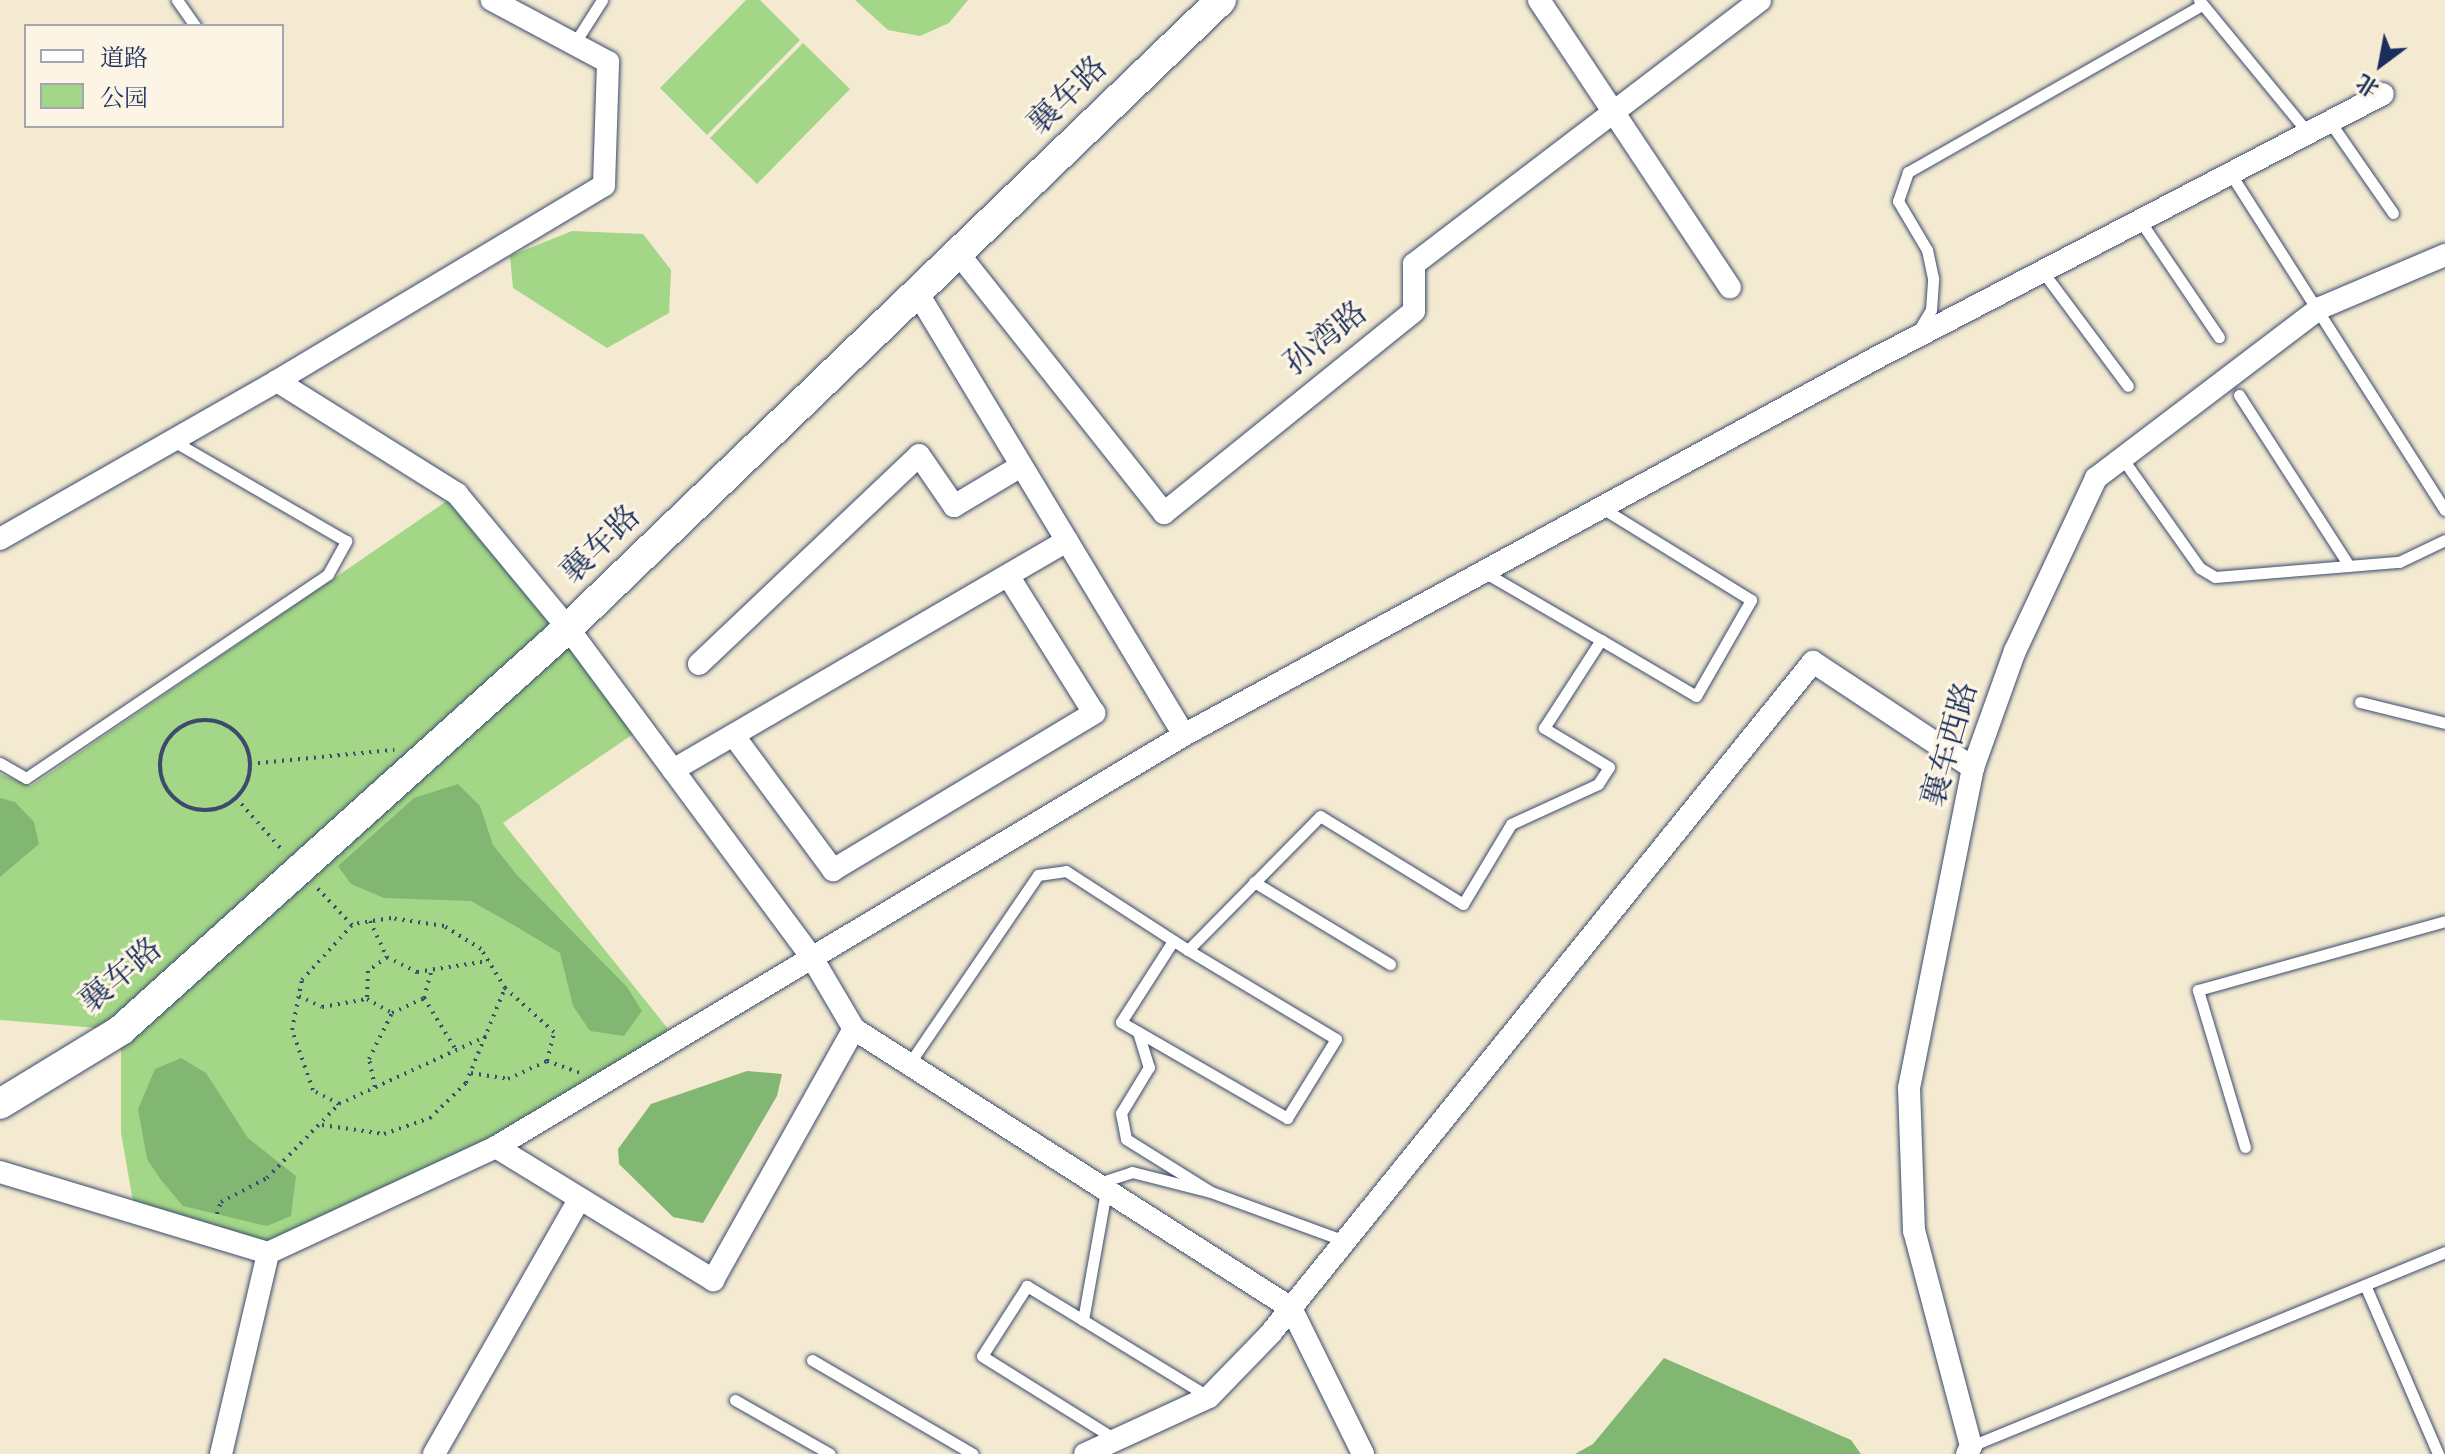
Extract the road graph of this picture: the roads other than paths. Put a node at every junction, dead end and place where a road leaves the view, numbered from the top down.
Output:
1 (177, 0) edge
2 (492, 0) edge
3 (602, 0) edge
4 (1221, 0) edge
5 (1539, 0) edge
6 (1760, 0) edge
7 (2200, 2) edge
8 (194, 24) edge
9 (574, 44) junction
10 (2383, 94) dead end
11 (1615, 115) junction
12 (2332, 125) junction
13 (2310, 136) junction
14 (2232, 176) junction
15 (2393, 213) dead end
16 (2141, 222) junction
17 (958, 253) junction
18 (2445, 255) edge
19 (2043, 272) junction
20 (1730, 287) dead end
21 (917, 292) junction
22 (2320, 308) junction
23 (2219, 337) dead end
24 (1913, 339) junction
25 (277, 381) junction
26 (2128, 386) dead end
27 (2239, 395) dead end
28 (172, 440) junction
29 (2122, 458) junction
30 (1021, 466) junction
31 (1601, 508) junction
32 (2445, 510) edge
33 (1, 536) edge
34 (2445, 540) edge
35 (1067, 541) junction
36 (2349, 566) junction
37 (1484, 572) junction
38 (1009, 577) junction
39 (568, 628) junction
40 (1601, 640) junction
41 (699, 664) dead end
42 (2360, 702) dead end
43 (2445, 723) edge
44 (1184, 735) junction
45 (734, 736) junction
46 (0, 763) edge
47 (1973, 768) junction
48 (673, 770) junction
49 (1254, 882) junction
50 (2445, 921) edge
51 (1173, 941) junction
52 (1188, 950) junction
53 (814, 961) junction
54 (1390, 964) dead end
55 (854, 1029) junction
56 (1138, 1032) junction
57 (909, 1064) junction
58 (0, 1104) edge
59 (496, 1147) junction
60 (2245, 1147) dead end
61 (0, 1172) edge
62 (1102, 1187) junction
63 (1211, 1192) junction
64 (579, 1200) junction
65 (1345, 1241) junction
66 (2445, 1252) edge
67 (268, 1253) junction
68 (2365, 1285) junction
69 (1291, 1308) junction
70 (1083, 1320) junction
71 (812, 1360) dead end
72 (1209, 1397) junction
73 (735, 1400) dead end
74 (1116, 1440) junction
75 (1969, 1450) edge
76 (221, 1454) edge
77 (434, 1454) edge
78 (830, 1454) edge
79 (973, 1454) edge
80 (1085, 1454) edge
81 (1363, 1454) edge
82 (2438, 1454) edge

1 - 8 lane
2 - 9 street
3 - 9 lane
4 - 17 street, 襄车路
5 - 11 street
6 - 11 street, 孙湾路
7 - 13 lane
7 - 24 lane
9 - 25 street
10 - 12 street
11 - 17 street, 孙湾路
11 - 20 street
12 - 13 street
12 - 15 lane
13 - 14 street
14 - 16 street
14 - 22 lane
16 - 19 street
16 - 23 lane
17 - 21 street, 襄车路
18 - 22 street, 襄车西路
19 - 24 street
19 - 26 lane
21 - 30 street
21 - 39 street, 襄车路
22 - 29 street, 襄车西路
22 - 32 lane
24 - 31 street
25 - 28 street
25 - 39 street
27 - 36 lane
28 - 33 street
28 - 46 lane
29 - 36 lane
29 - 47 street, 襄车西路
30 - 35 street
30 - 41 street
31 - 37 street
31 - 40 lane
34 - 36 lane
35 - 38 street
35 - 44 street
37 - 40 lane
37 - 44 street
38 - 45 street
38 - 45 street
39 - 48 street
39 - 58 street, 襄车路
40 - 49 lane
42 - 43 lane
44 - 53 street
45 - 48 street
47 - 65 street
47 - 75 street, 襄车西路
48 - 53 street
49 - 52 lane
49 - 54 lane
50 - 60 lane
51 - 52 lane
51 - 56 lane
51 - 57 lane
52 - 56 lane
53 - 55 street
53 - 59 street
55 - 57 street
55 - 64 street
56 - 63 lane
57 - 62 street
59 - 64 street
59 - 67 street
61 - 67 street
62 - 63 lane
62 - 69 street
62 - 70 lane
63 - 65 lane
64 - 77 street
65 - 69 street
66 - 68 lane
67 - 76 street
68 - 75 lane
68 - 82 lane
69 - 72 street
69 - 81 street
70 - 72 lane
70 - 74 lane
71 - 79 lane
72 - 74 street
73 - 78 lane
74 - 80 street

